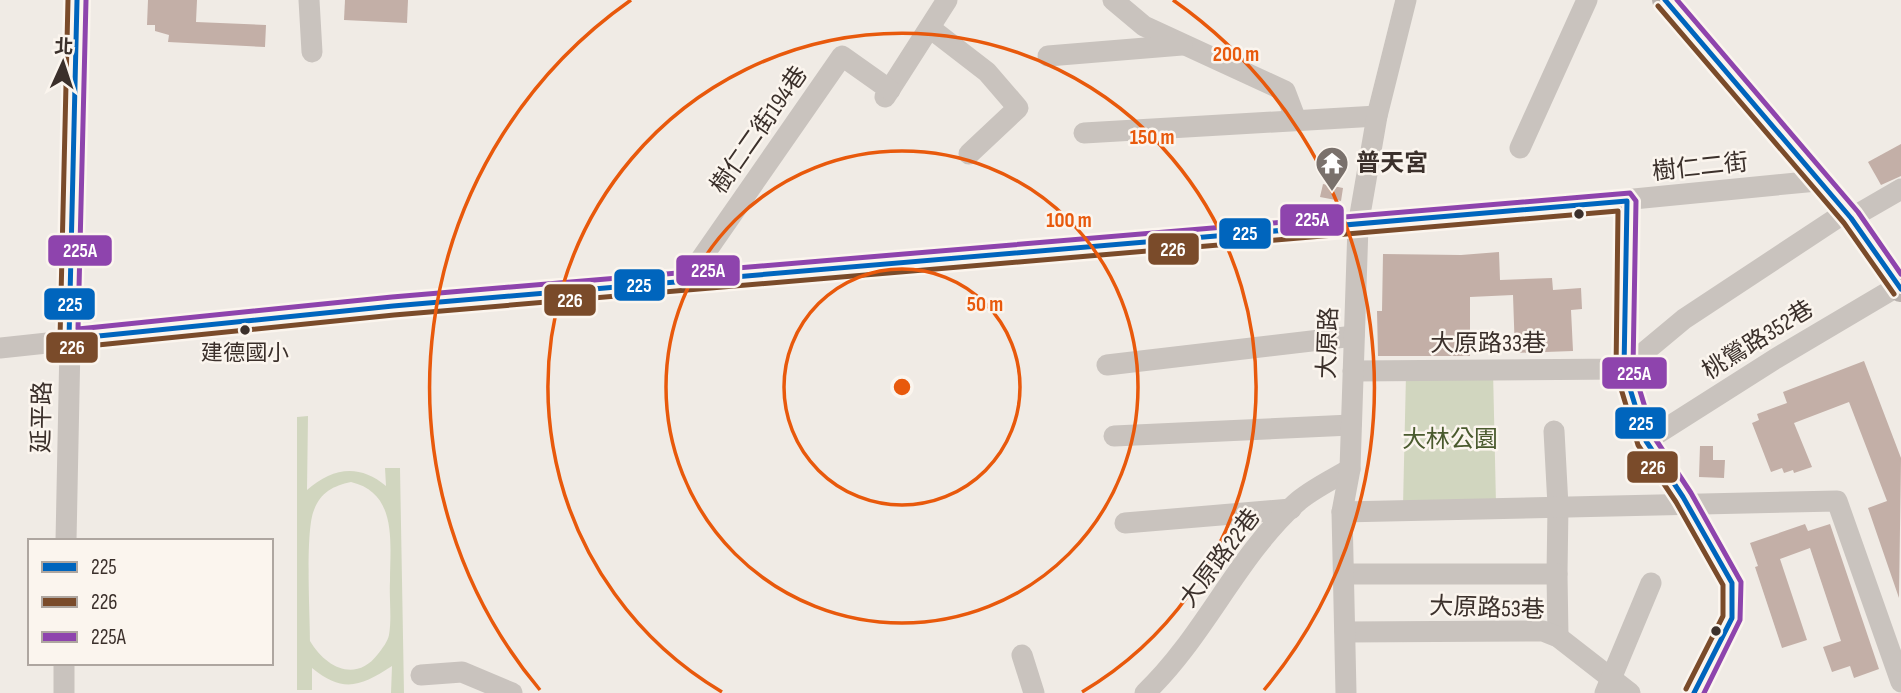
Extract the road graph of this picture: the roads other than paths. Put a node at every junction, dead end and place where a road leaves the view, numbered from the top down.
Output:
1 (77, 0) edge
2 (309, 0) edge
3 (947, 0) edge
4 (1113, 0) edge
5 (1406, 0) edge
6 (1587, 0) edge
7 (1665, 0) edge
8 (930, 28) junction
9 (1184, 44) junction
10 (312, 52) dead end
11 (1048, 56) dead end
12 (1377, 116) junction
13 (1296, 120) junction
14 (1084, 133) dead end
15 (1520, 148) dead end
16 (969, 154) dead end
17 (1817, 181) junction
18 (1901, 189) edge
19 (1627, 201) junction
20 (1848, 215) junction
21 (1358, 226) junction
22 (685, 282) junction
23 (1900, 287) edge
24 (1354, 336) junction
25 (69, 339) junction
26 (0, 348) edge
27 (1107, 365) dead end
28 (1624, 369) junction
29 (1353, 371) junction
30 (1351, 425) junction
31 (1554, 431) dead end
32 (1114, 436) dead end
33 (1646, 441) junction
34 (1350, 469) junction
35 (1687, 503) junction
36 (1558, 506) junction
37 (1291, 509) junction
38 (1342, 512) junction
39 (1125, 523) dead end
40 (66, 539) edge
41 (1346, 574) junction
42 (1557, 574) junction
43 (1651, 583) dead end
44 (1345, 632) junction
45 (1558, 637) junction
46 (1022, 655) dead end
47 (64, 665) edge
48 (421, 675) dead end
49 (1901, 682) edge
50 (1608, 686) edge
51 (64, 693) edge
52 (512, 693) edge
53 (1034, 693) edge
54 (1145, 693) edge
55 (1346, 693) edge
56 (1630, 693) edge
57 (1694, 693) edge

1 - 25 street, 延平路
2 - 10 street
3 - 8 street
4 - 9 street
5 - 12 street, 大原路
6 - 15 street
7 - 17 main road
8 - 16 street
8 - 22 street, 樹仁二街194巷
9 - 11 street
9 - 13 street
12 - 13 street
12 - 21 street, 大原路
13 - 14 street
17 - 19 street, 樹仁二街
17 - 20 main road
18 - 20 street
19 - 21 street, 樹仁二街
19 - 28 street
20 - 23 main road
20 - 28 street
21 - 22 street, 樹仁二街
21 - 24 street, 大原路
22 - 25 street, 樹仁二街
23 - 33 street, 桃鶯路352巷
24 - 27 street
24 - 29 street, 大原路
25 - 26 street, 樹仁二街
25 - 40 street, 延平路
28 - 29 street, 大原路33巷
28 - 33 street
29 - 30 street, 大原路
30 - 32 street
30 - 34 street, 大原路
31 - 36 street
33 - 35 street
34 - 37 street, 大原路22巷
34 - 38 street, 大原路
35 - 36 street
35 - 49 street
35 - 57 street
36 - 38 street
36 - 42 street
37 - 39 street
37 - 54 street, 大原路22巷
38 - 41 street, 大原路
41 - 42 street
41 - 44 street, 大原路
42 - 45 street
43 - 50 street
44 - 45 street, 大原路53巷
44 - 55 street, 大原路
45 - 50 street, 大原路53巷
46 - 53 street
47 - 51 street
48 - 52 street
50 - 56 street, 大原路53巷

